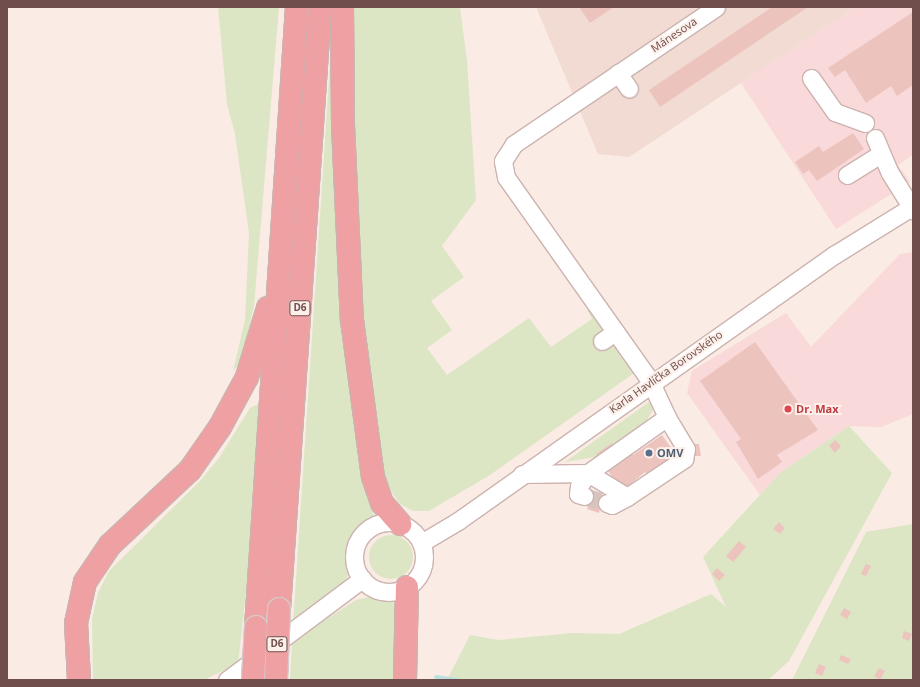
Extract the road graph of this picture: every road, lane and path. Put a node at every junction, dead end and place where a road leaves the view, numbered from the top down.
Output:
1 (297, 7) edge
2 (320, 7) edge
3 (342, 7) edge
4 (716, 7) edge
5 (618, 73) junction
6 (811, 78) dead end
7 (629, 89) dead end
8 (865, 123) dead end
9 (875, 138) dead end
10 (881, 154) junction
11 (847, 175) dead end
12 (912, 208) edge
13 (279, 270) junction
14 (651, 382) junction
15 (667, 417) junction
16 (588, 473) junction
17 (522, 474) junction
18 (584, 496) dead end
19 (628, 497) junction
20 (607, 503) tunnel mouth
21 (400, 524) junction
22 (421, 543) junction
23 (362, 579) junction
24 (407, 587) junction
25 (79, 680) edge
26 (227, 680) edge
27 (253, 680) edge
28 (276, 680) edge
29 (405, 680) edge

1 - 13 highway, D6
2 - 28 highway, D6, bridge
3 - 21 highway
4 - 5 street, Mánesova
5 - 7 street
5 - 14 street, Mánesova
6 - 8 street
9 - 10 street
10 - 11 street
10 - 12 street
12 - 14 street, Karla Havlíčka Borovského
13 - 25 highway
13 - 27 highway, D6, bridge
14 - 15 street, Mánesova
14 - 17 street, Karla Havlíčka Borovského
15 - 16 street
15 - 19 street, Mánesova
16 - 17 street
16 - 18 street
16 - 19 street
17 - 22 street, Karla Havlíčka Borovského
19 - 20 street, Mánesova
21 - 22 street
21 - 23 street
22 - 24 street
23 - 24 street
23 - 26 street
24 - 29 highway

